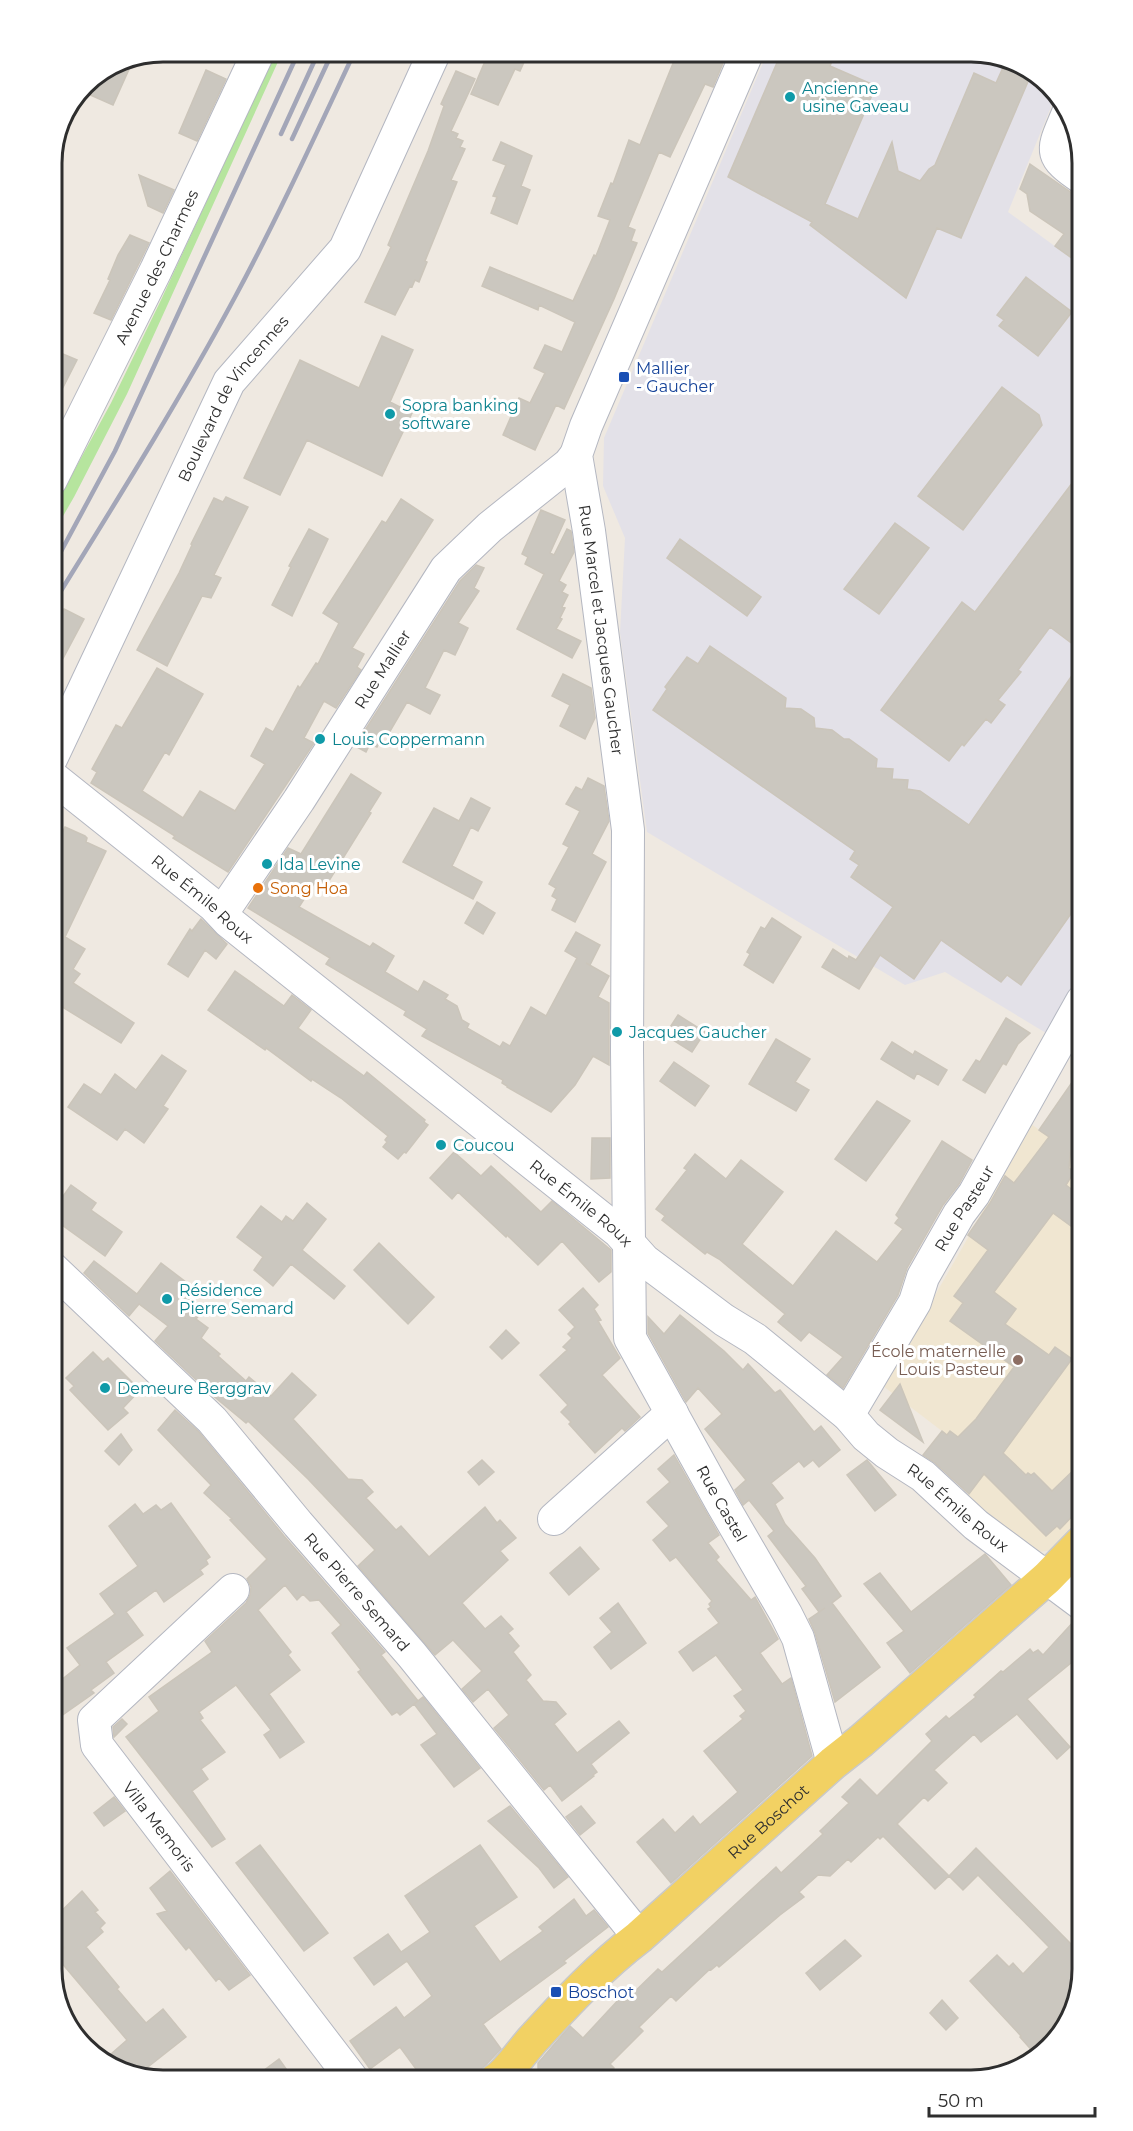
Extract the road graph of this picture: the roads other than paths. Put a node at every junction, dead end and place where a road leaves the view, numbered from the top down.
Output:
1 (255, 62) edge
2 (430, 62) edge
3 (743, 62) edge
4 (1064, 124) edge
5 (1072, 172) edge
6 (576, 455) junction
7 (62, 458) edge
8 (62, 736) edge
9 (62, 786) edge
10 (222, 913) junction
11 (1072, 1019) edge
12 (628, 1244) junction
13 (62, 1277) edge
14 (672, 1413) junction
15 (848, 1415) junction
16 (554, 1519) dead end
17 (1072, 1552) edge
18 (1047, 1578) junction
19 (233, 1590) dead end
20 (1072, 1597) edge
21 (833, 1763) junction
22 (639, 1937) junction
23 (345, 2069) edge
24 (509, 2069) edge

1 - 7 street, Avenue des Charmes
2 - 8 street, Boulevard de Vincennes
3 - 6 street, Rue Marcel et Jacques Gaucher
4 - 5 street
6 - 10 street, Rue Mallier
6 - 12 street, Rue Marcel et Jacques Gaucher
9 - 10 street, Rue Émile Roux
10 - 12 street, Rue Émile Roux
11 - 15 street, Rue Pasteur
12 - 14 street, Rue Castel
12 - 15 street, Rue Émile Roux
13 - 22 street, Rue Pierre Semard
14 - 16 street
14 - 21 street, Rue Castel
15 - 18 street, Rue Émile Roux
17 - 18 main road, Rue Boschot
18 - 20 street, Rue Émile Roux
18 - 21 main road, Rue Boschot
19 - 23 street, Villa Memoris
21 - 22 main road, Rue Boschot
22 - 24 main road, Rue Boschot

